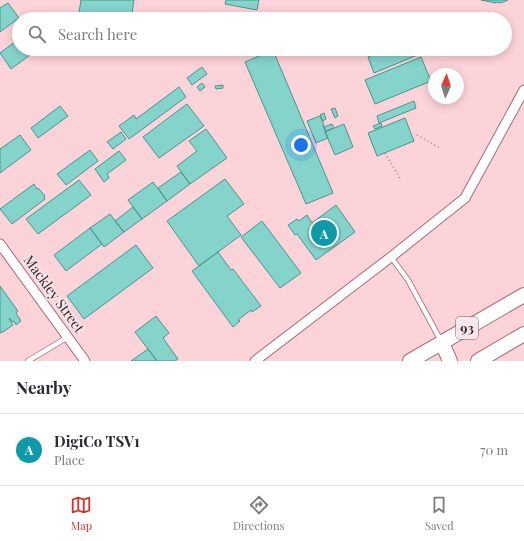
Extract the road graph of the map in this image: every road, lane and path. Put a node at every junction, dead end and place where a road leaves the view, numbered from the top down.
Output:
1 (524, 90) edge
2 (417, 135) dead end
3 (440, 148) dead end
4 (385, 153) dead end
5 (401, 180) dead end
6 (0, 244) edge
7 (391, 257) junction
8 (524, 295) edge
9 (524, 334) edge
10 (68, 337) junction
11 (442, 343) junction
12 (28, 361) edge
13 (85, 361) edge
14 (255, 361) edge
15 (410, 361) edge
16 (450, 361) edge
17 (478, 361) edge

1 - 7 street
2 - 3 path
4 - 5 path
6 - 10 street, Mackley Street
7 - 11 lane
7 - 14 street
8 - 11 main road, 93
9 - 17 main road, 93
10 - 12 lane
10 - 13 street, Mackley Street
11 - 15 main road, 93
11 - 16 main road

